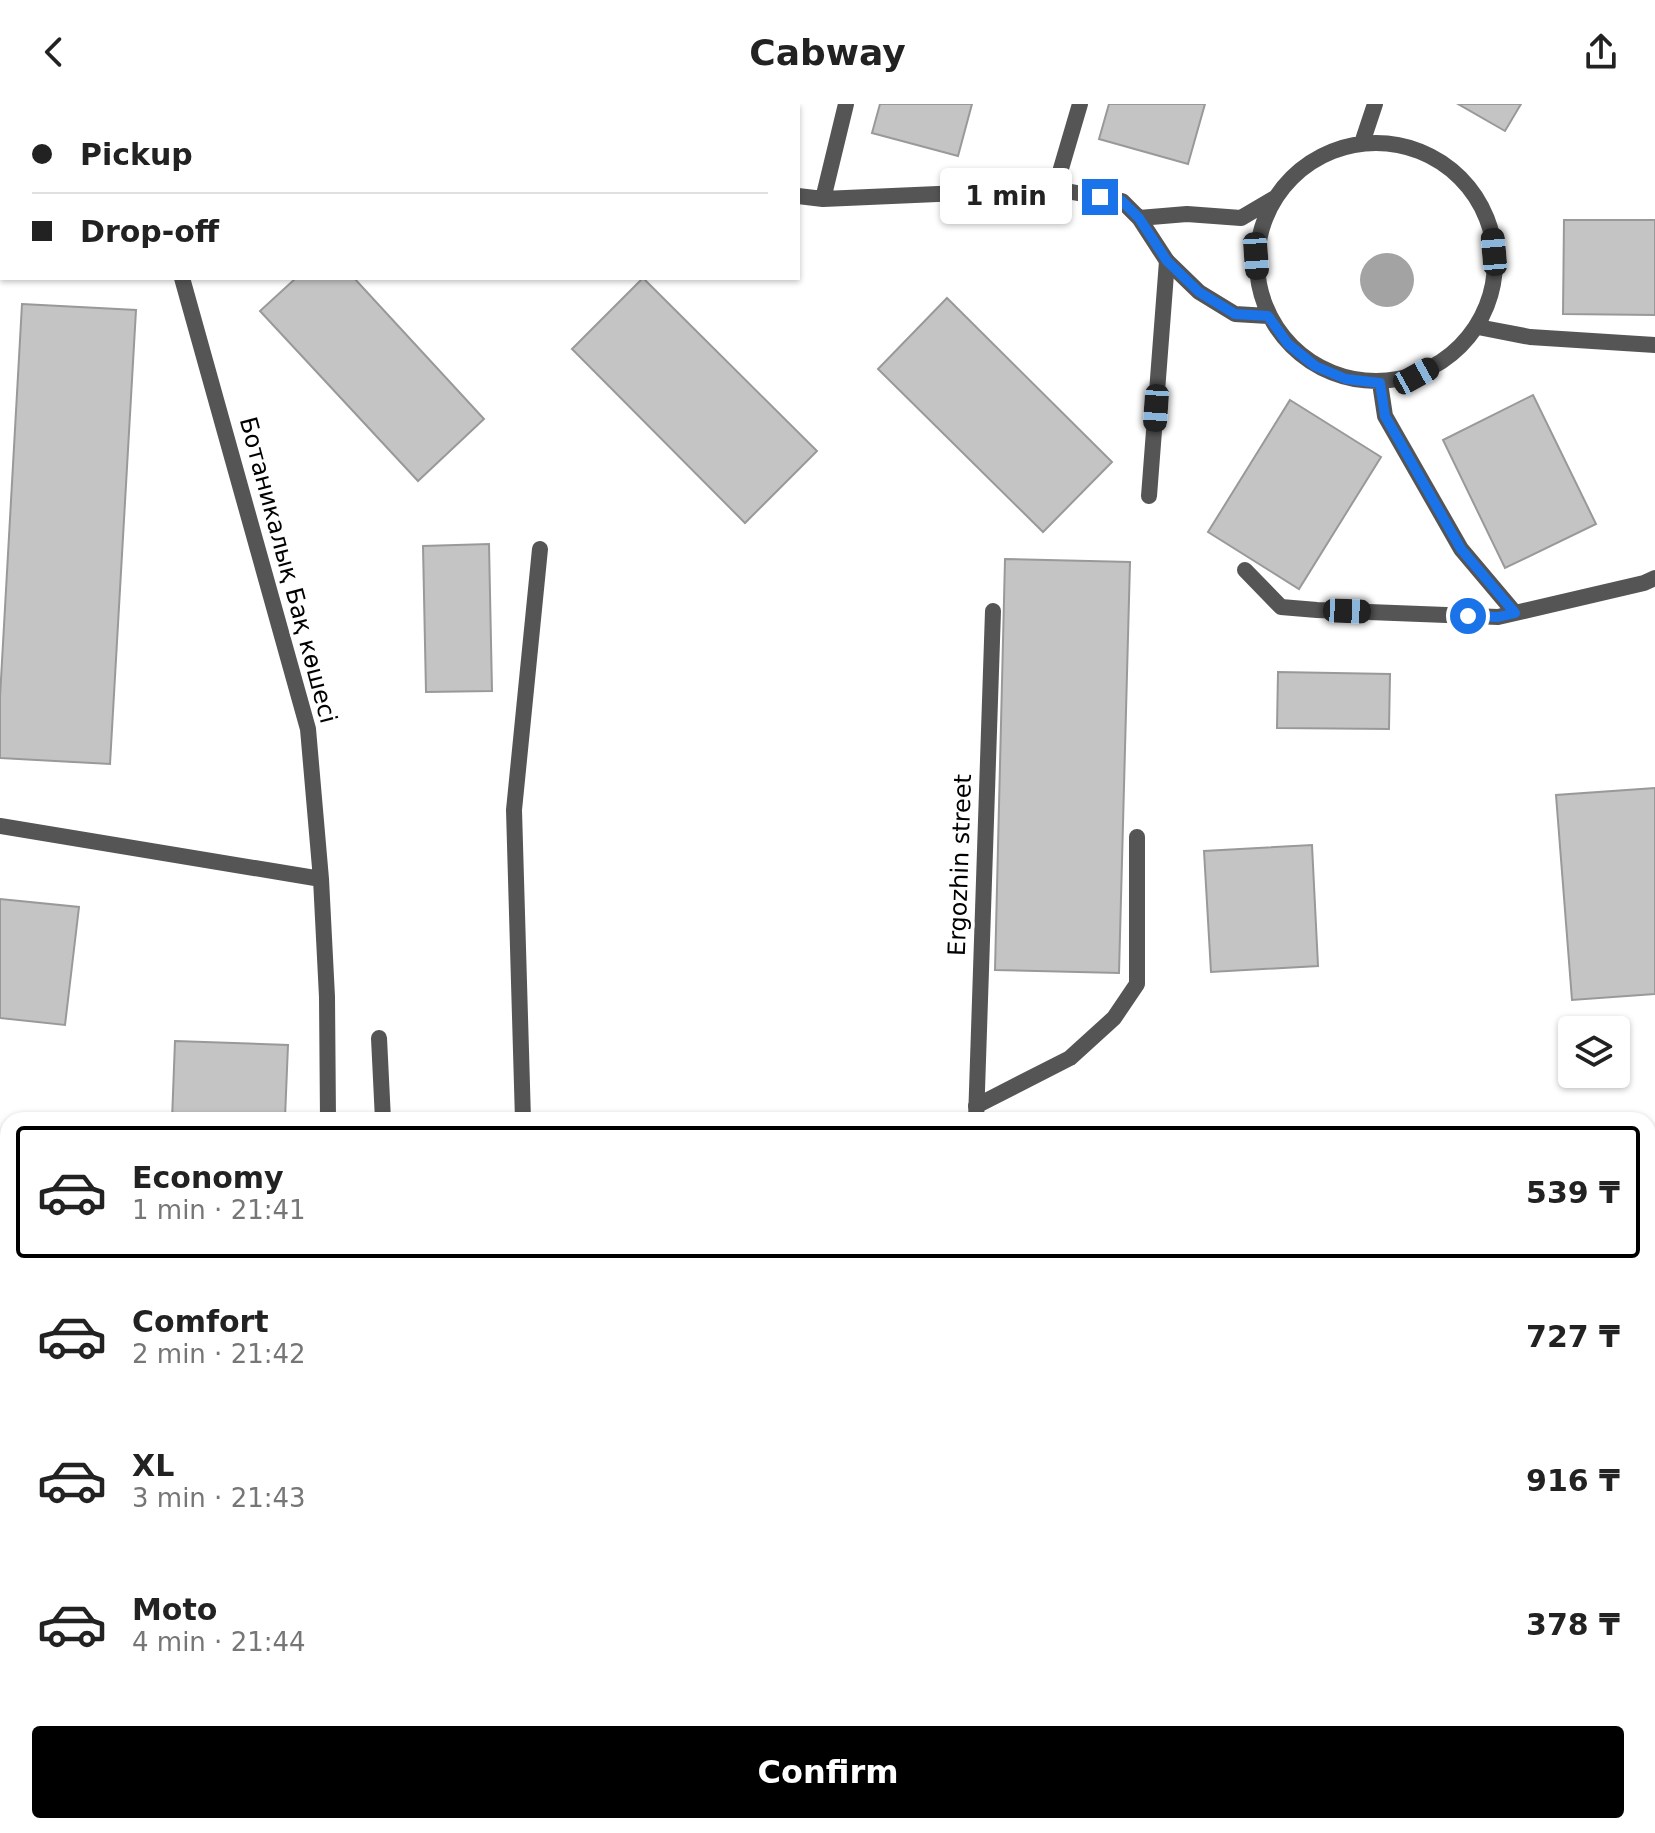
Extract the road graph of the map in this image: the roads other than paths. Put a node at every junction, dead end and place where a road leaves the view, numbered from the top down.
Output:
1 (846, 104) edge
2 (1080, 104) edge
3 (1375, 104) edge
4 (1362, 143) junction
5 (1055, 189) junction
6 (800, 196) edge
7 (1275, 198) junction
8 (823, 199) junction
9 (1139, 218) junction
10 (1167, 261) junction
11 (183, 280) edge
12 (1268, 316) junction
13 (1478, 327) junction
14 (1655, 345) edge
15 (1380, 383) junction
16 (1149, 496) dead end
17 (540, 549) dead end
18 (1245, 570) dead end
19 (1655, 578) edge
20 (993, 611) dead end
21 (1515, 613) junction
22 (0, 826) edge
23 (1137, 837) dead end
24 (321, 879) junction
25 (379, 1038) dead end
26 (328, 1112) edge
27 (383, 1112) edge
28 (523, 1112) edge
29 (976, 1112) edge
30 (978, 1112) edge

1 - 8 street
2 - 5 street
3 - 4 street
4 - 7 street
4 - 13 street
5 - 8 street
5 - 9 street
6 - 8 street
7 - 9 street
7 - 12 street
9 - 10 street
10 - 12 street
10 - 16 street
11 - 24 street, Ботаникалық Бақ көшесі
12 - 15 street
13 - 14 street
13 - 15 street
15 - 21 street
17 - 28 street
18 - 21 street
19 - 21 street
20 - 29 street, Ergozhin street
22 - 24 street
23 - 30 street
24 - 26 street, Ботаникалық Бақ көшесі
25 - 27 street

